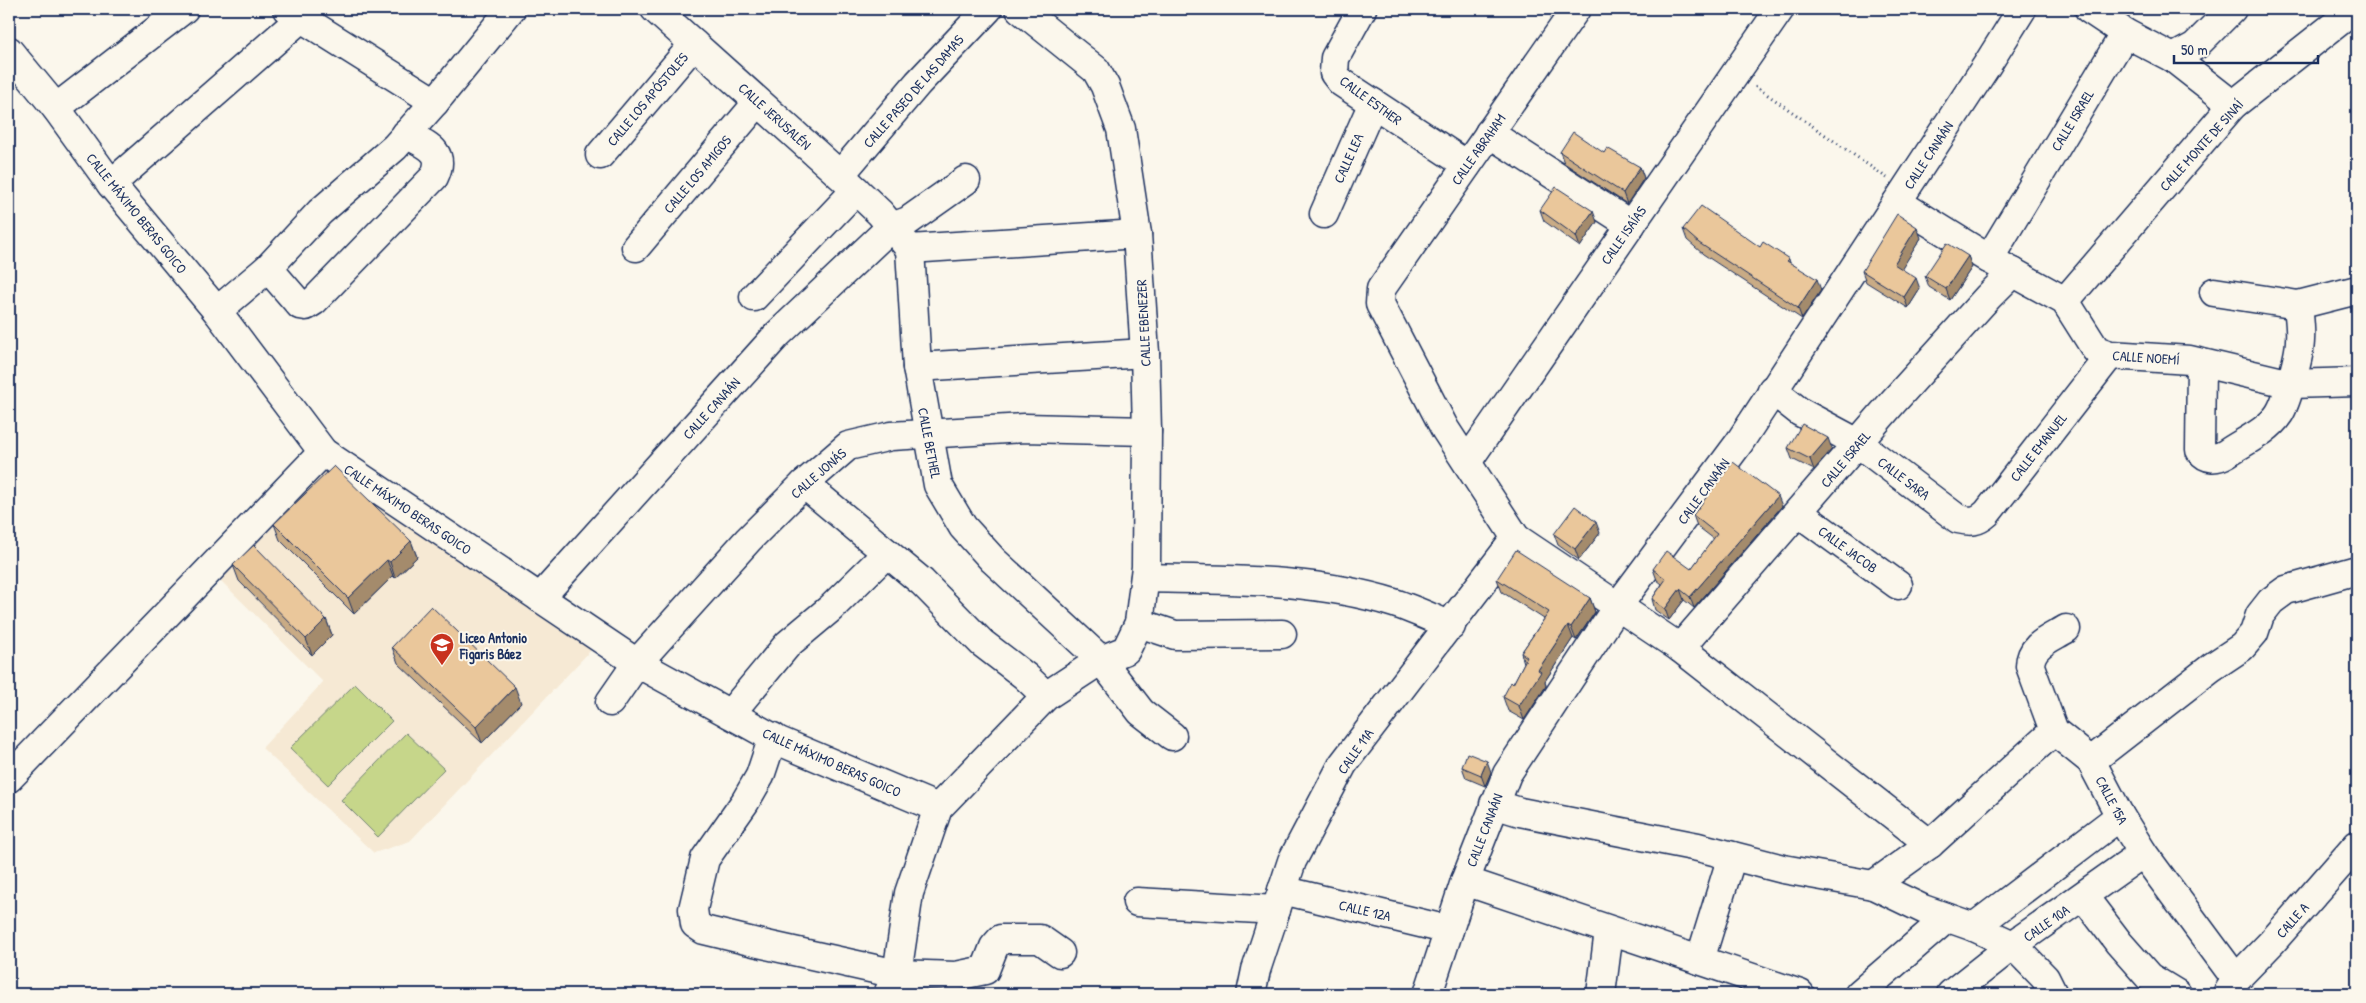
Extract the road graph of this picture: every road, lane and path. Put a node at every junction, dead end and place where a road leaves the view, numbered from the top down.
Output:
1 (184, 9) edge
2 (510, 9) edge
3 (655, 9) edge
4 (988, 9) edge
5 (1020, 9) edge
6 (1362, 9) edge
7 (1576, 9) edge
8 (1780, 9) edge
9 (2022, 9) edge
10 (2089, 9) edge
11 (2232, 9) edge
12 (2354, 9) edge
13 (294, 13) edge
14 (2125, 33) junction
15 (694, 44) junction
16 (9, 52) edge
17 (2173, 58) junction
18 (1736, 73) junction
19 (435, 102) junction
20 (758, 102) junction
21 (1373, 103) junction
22 (2233, 105) junction
23 (56, 108) junction
24 (1489, 133) junction
25 (406, 134) junction
26 (600, 155) dead end
27 (1467, 165) junction
28 (966, 180) dead end
29 (848, 183) junction
30 (112, 184) junction
31 (1901, 196) junction
32 (1324, 214) dead end
33 (1630, 225) junction
34 (891, 227) junction
35 (1137, 234) junction
36 (636, 247) dead end
37 (910, 248) junction
38 (1989, 258) junction
39 (268, 268) junction
40 (2014, 272) junction
41 (2357, 290) edge
42 (2214, 292) dead end
43 (754, 297) dead end
44 (2065, 301) junction
45 (2298, 305) junction
46 (217, 311) junction
47 (1146, 353) junction
48 (2110, 355) junction
49 (2201, 362) junction
50 (917, 367) junction
51 (2357, 382) edge
52 (2291, 384) junction
53 (1772, 390) junction
54 (1147, 431) junction
55 (927, 434) junction
56 (1858, 443) junction
57 (323, 452) junction
58 (1467, 462) junction
59 (804, 484) junction
60 (1799, 513) junction
61 (1958, 520) joint
62 (1516, 538) junction
63 (887, 553) junction
64 (2357, 570) edge
65 (1145, 578) junction
66 (1898, 585) dead end
67 (540, 598) junction
68 (1618, 607) junction
69 (1139, 623) junction
70 (1451, 626) junction
71 (2066, 629) dead end
72 (1282, 634) dead end
73 (1680, 648) junction
74 (1102, 660) junction
75 (637, 663) junction
76 (1046, 696) junction
77 (610, 702) dead end
78 (730, 714) junction
79 (2054, 731) junction
80 (1172, 736) dead end
81 (773, 737) junction
82 (2091, 761) junction
83 (13, 764) edge
84 (1494, 804) junction
85 (938, 808) junction
86 (2120, 816) junction
87 (1930, 844) junction
88 (2357, 845) edge
89 (2143, 853) junction
90 (1732, 856) junction
91 (1464, 881) junction
92 (1873, 885) junction
93 (2084, 897) junction
94 (1279, 900) junction
95 (1137, 902) dead end
96 (1947, 918) junction
97 (1974, 927) junction
98 (1449, 930) junction
99 (1609, 931) junction
100 (2013, 945) junction
101 (1060, 953) dead end
102 (1700, 960) junction
103 (892, 984) edge
104 (2232, 987) edge
105 (1251, 994) edge
106 (1428, 994) edge
107 (1601, 994) edge
108 (1800, 994) edge
109 (1859, 994) edge
110 (1950, 994) edge
111 (2054, 994) edge
112 (2177, 994) edge

1 - 23 street
2 - 19 street
3 - 15 street, CALLE JERUSALÉN
4 - 29 street, CALLE PASEO DE LAS DAMAS
5 - 35 street, CALLE EBENEZER
6 - 21 street, CALLE ESTHER
7 - 24 street, CALLE ABRAHAM
8 - 18 street, CALLE ISAÍAS
9 - 31 street, CALLE CANAÁN
10 - 14 street
11 - 17 street
12 - 22 street, CALLE MONTE DE SINAÍ
13 - 19 street
13 - 30 street
14 - 17 street
14 - 38 street, CALLE ISRAEL
15 - 20 street, CALLE JERUSALÉN
15 - 26 street, CALLE LOS APÓSTOLES
16 - 23 street, CALLE MÁXIMO BERAS GOICO
17 - 22 street
18 - 31 path
18 - 33 street, CALLE ISAÍAS
19 - 25 street
20 - 29 street, CALLE JERUSALÉN
20 - 36 street, CALLE LOS AMIGOS
21 - 27 street, CALLE ESTHER
21 - 32 street, CALLE LEA
22 - 44 street, CALLE MONTE DE SINAÍ
23 - 30 street, CALLE MÁXIMO BERAS GOICO
24 - 27 street, CALLE ABRAHAM
24 - 33 street
25 - 39 street
25 - 39 street
27 - 58 street, CALLE ABRAHAM
28 - 34 street, CALLE CANAÁN
29 - 34 street, CALLE JERUSALÉN
29 - 43 street, CALLE PASEO DE LAS DAMAS
30 - 46 street, CALLE MÁXIMO BERAS GOICO
31 - 38 street, CALLE NOEMÍ
31 - 53 street, CALLE CANAÁN
33 - 58 street, CALLE ISAÍAS
34 - 37 street
34 - 67 street, CALLE CANAÁN
35 - 37 street
35 - 47 street, CALLE EBENEZER
37 - 50 street, CALLE BETHEL
38 - 40 street, CALLE NOEMÍ
39 - 46 street
40 - 44 street, CALLE NOEMÍ
40 - 56 street, CALLE ISRAEL
41 - 45 street
42 - 45 street
44 - 48 street, CALLE NOEMÍ
45 - 52 street
46 - 57 street, CALLE MÁXIMO BERAS GOICO
47 - 50 street
47 - 54 street, CALLE EBENEZER
48 - 49 street, CALLE NOEMÍ
48 - 61 street, CALLE EMANUEL
49 - 52 street, CALLE NOEMÍ
49 - 52 street
50 - 55 street, CALLE BETHEL
51 - 52 street, CALLE NOEMÍ
53 - 56 street, CALLE SARA
53 - 68 street, CALLE CANAÁN
54 - 55 street, CALLE JONÁS
54 - 65 street, CALLE EBENEZER
55 - 59 street, CALLE JONÁS
55 - 74 street, CALLE BETHEL
56 - 60 street, CALLE ISRAEL
56 - 61 street, CALLE SARA
57 - 67 street, CALLE MÁXIMO BERAS GOICO
57 - 83 street
58 - 62 street
59 - 63 street
59 - 75 street, CALLE JONÁS
60 - 66 street, CALLE JACOB
60 - 73 street, CALLE ISRAEL
62 - 68 street
62 - 70 street, CALLE 11A
63 - 76 street
63 - 78 street
64 - 82 street
65 - 69 street, CALLE EBENEZER
65 - 70 street
67 - 75 street, CALLE MÁXIMO BERAS GOICO
68 - 73 street
68 - 84 street, CALLE CANAÁN
69 - 72 street
69 - 74 street, CALLE EBENEZER
70 - 94 street, CALLE 11A
71 - 79 street
73 - 87 street
74 - 76 street, CALLE EBENEZER
74 - 80 street, CALLE BETHEL
75 - 77 street, CALLE JONÁS
75 - 78 street, CALLE MÁXIMO BERAS GOICO
76 - 85 street, CALLE EBENEZER
78 - 81 street, CALLE MÁXIMO BERAS GOICO
79 - 82 street, CALLE 15A
79 - 87 street
81 - 85 street, CALLE MÁXIMO BERAS GOICO
81 - 103 street
82 - 86 street, CALLE 15A
84 - 90 street
84 - 91 street, CALLE CANAÁN
85 - 103 street
86 - 89 street, CALLE 15A
86 - 97 street
87 - 92 street
88 - 104 street, CALLE A
89 - 93 street, CALLE 10A
89 - 104 street, CALLE 15A
90 - 92 street
90 - 102 street
91 - 98 street, CALLE CANAÁN
91 - 99 street
92 - 96 street
93 - 100 street, CALLE 10A
93 - 112 street
94 - 95 street, CALLE 12A
94 - 98 street, CALLE 12A
94 - 105 street, CALLE 11A
96 - 97 street
96 - 109 street
97 - 100 street
98 - 106 street, CALLE CANAÁN
99 - 102 street
99 - 107 street
100 - 110 street, CALLE 10A
100 - 111 street
101 - 103 street
102 - 108 street

